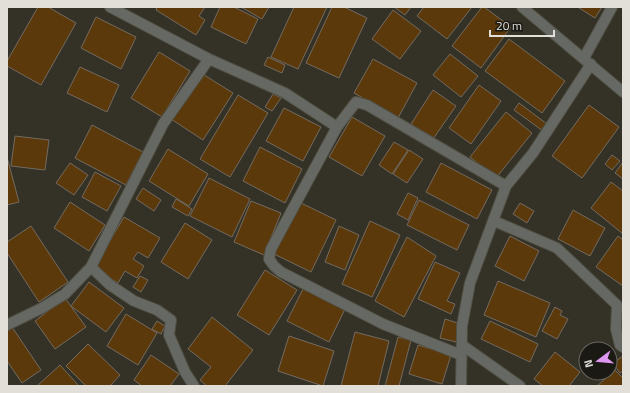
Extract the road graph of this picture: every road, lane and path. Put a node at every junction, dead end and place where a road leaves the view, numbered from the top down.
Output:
1 (110, 7) edge
2 (522, 7) edge
3 (612, 7) edge
4 (209, 59) junction
5 (588, 61) junction
6 (623, 92) edge
7 (337, 126) junction
8 (506, 186) junction
9 (494, 221) junction
10 (91, 267) junction
11 (620, 303) edge
12 (7, 325) edge
13 (462, 345) junction
14 (623, 348) edge
15 (461, 355) junction
16 (194, 386) edge
17 (461, 386) edge
18 (520, 386) edge

1 - 4 street
2 - 5 street
3 - 5 street
4 - 7 street
4 - 10 street
5 - 6 street
5 - 8 street
7 - 8 street
7 - 15 street
8 - 9 street
9 - 11 street
9 - 13 street
10 - 12 street
10 - 16 street
11 - 14 street
13 - 15 street
13 - 18 street
15 - 17 street

